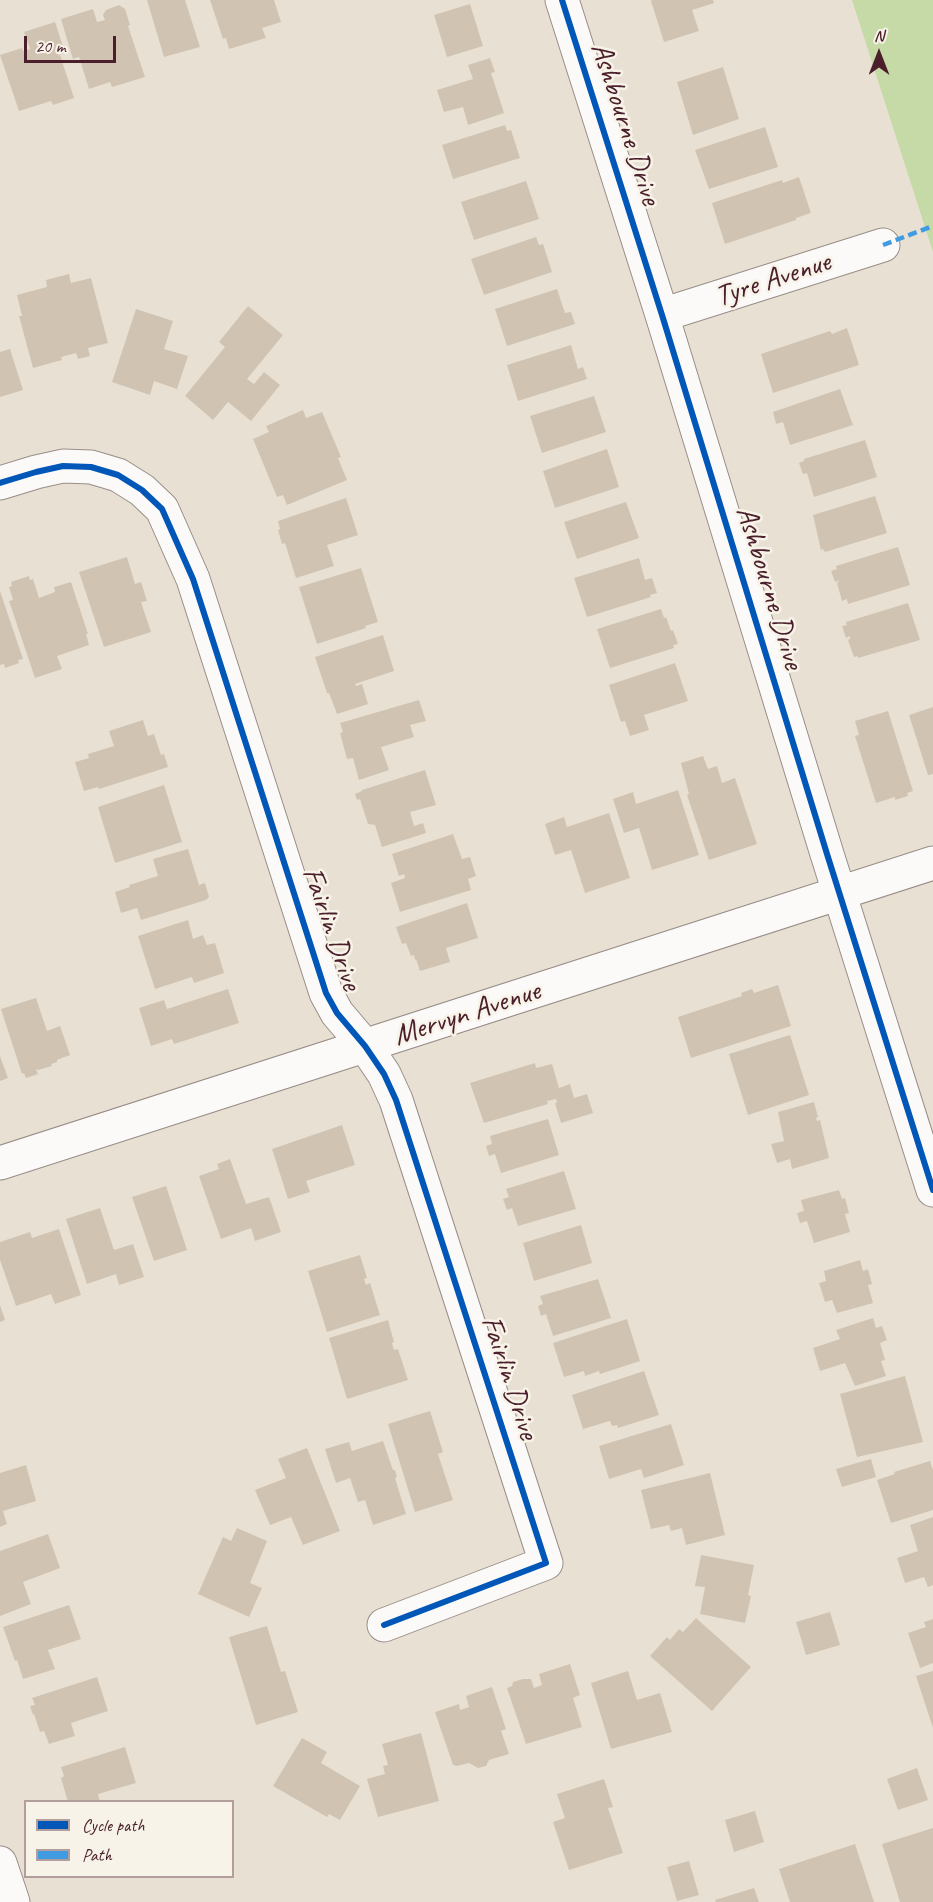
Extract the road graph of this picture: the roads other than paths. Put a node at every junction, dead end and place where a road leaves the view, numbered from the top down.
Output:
1 (562, 0) edge
2 (883, 245) dead end
3 (662, 315) junction
4 (0, 483) edge
5 (933, 863) edge
6 (839, 893) junction
7 (365, 1046) junction
8 (0, 1164) edge
9 (933, 1190) edge
10 (384, 1625) dead end
11 (0, 1863) edge
12 (13, 1902) edge

1 - 3 street, Ashbourne Drive
2 - 3 street, Tyre Avenue
3 - 6 street, Ashbourne Drive
4 - 7 street, Fairlin Drive
5 - 6 street, Mervyn Avenue
6 - 7 street, Mervyn Avenue
6 - 9 street, Ashbourne Drive
7 - 8 street, Mervyn Avenue
7 - 10 street, Fairlin Drive
11 - 12 street

